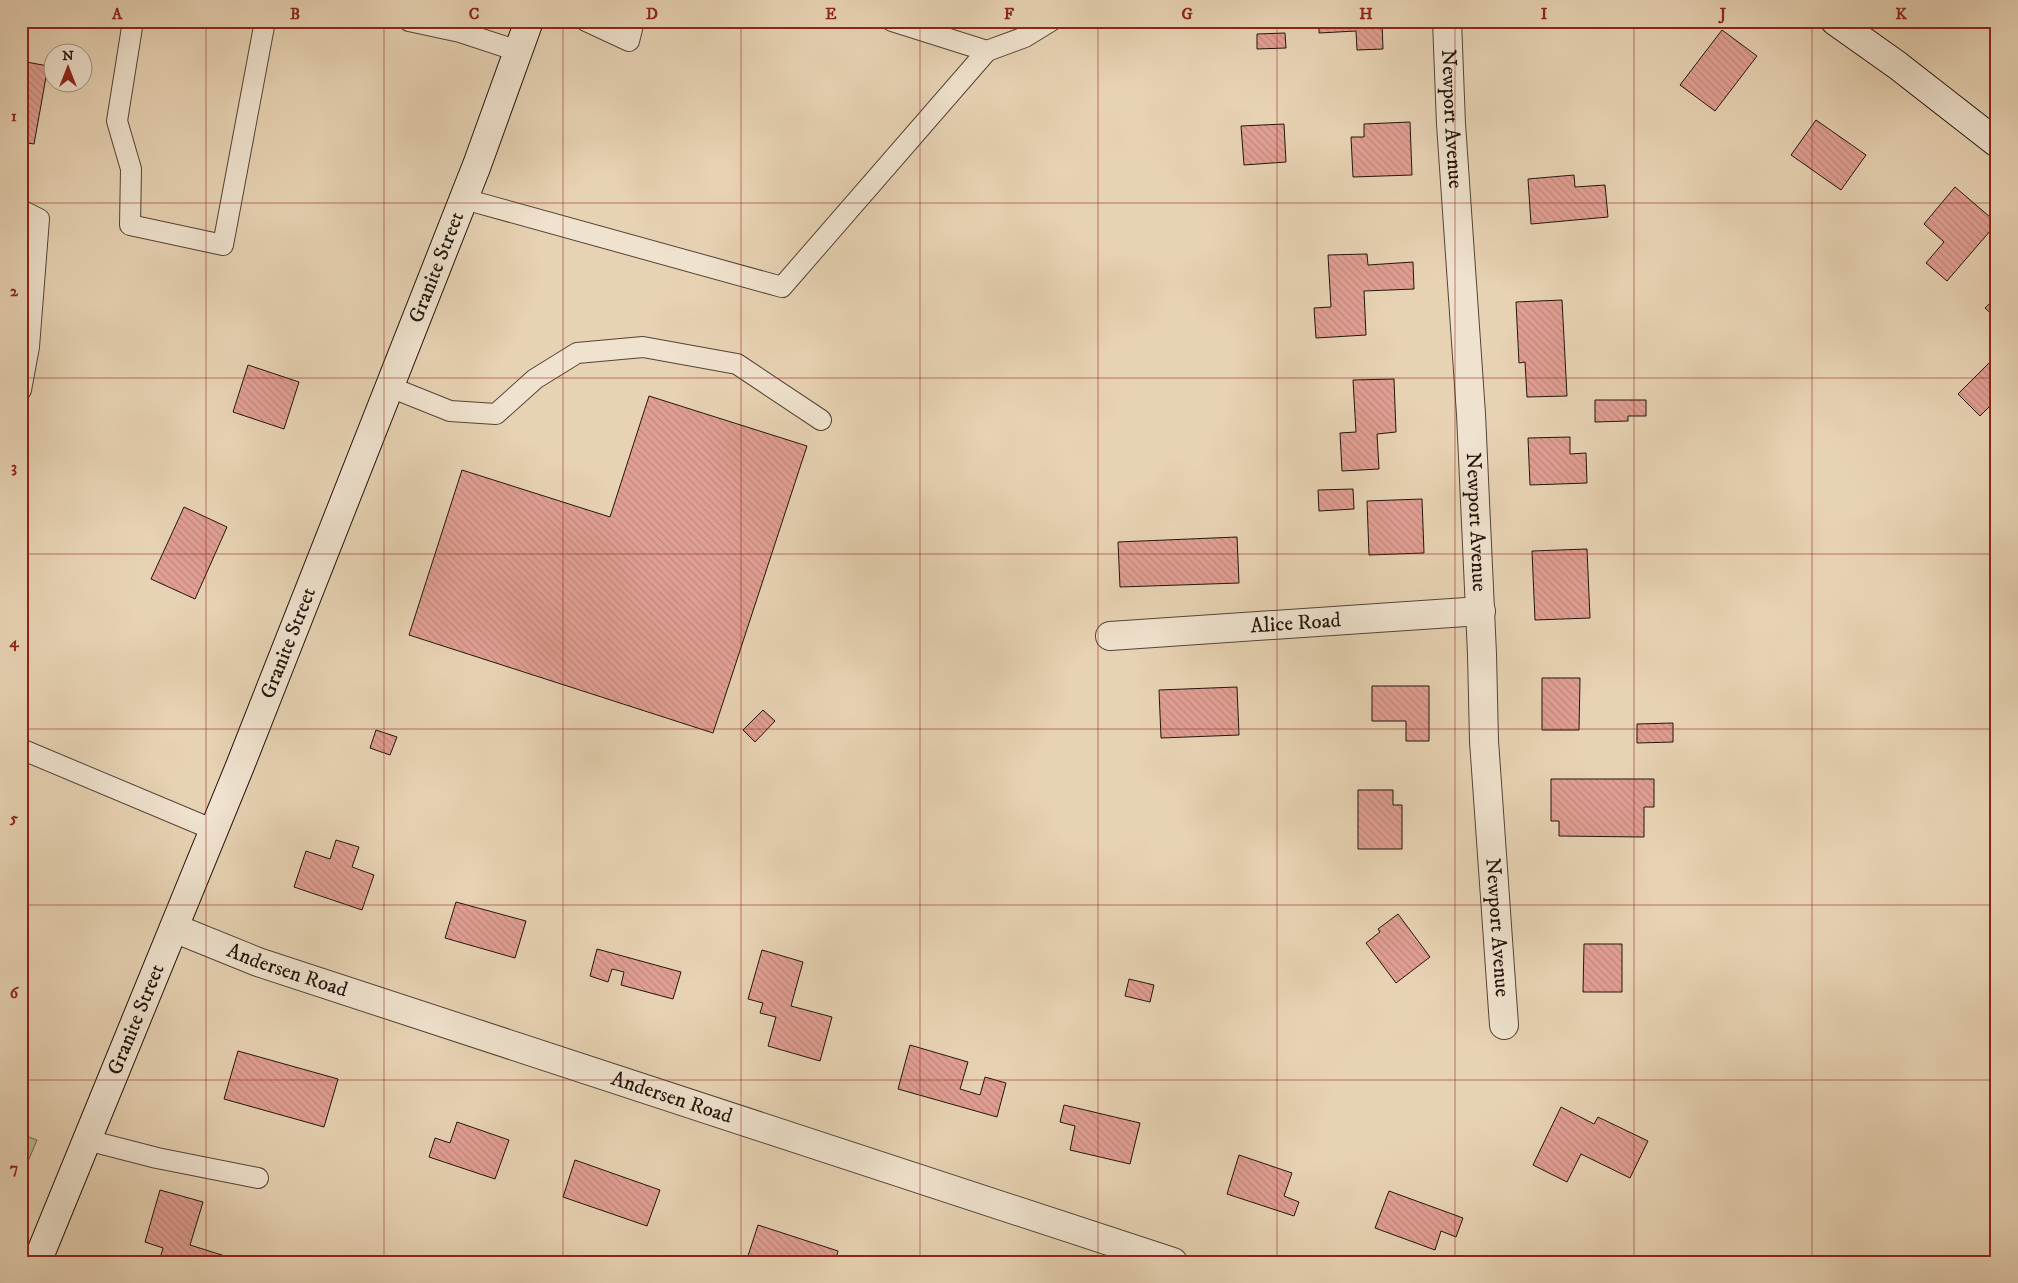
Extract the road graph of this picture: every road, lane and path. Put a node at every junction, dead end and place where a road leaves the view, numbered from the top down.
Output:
1 (133, 21) edge
2 (265, 21) edge
3 (409, 21) edge
4 (529, 21) edge
5 (586, 21) edge
6 (634, 21) edge
7 (892, 21) edge
8 (1051, 21) edge
9 (1448, 21) edge
10 (1836, 21) edge
11 (518, 51) junction
12 (986, 51) junction
13 (1997, 143) edge
14 (464, 199) junction
15 (21, 210) edge
16 (390, 387) junction
17 (21, 390) edge
18 (821, 420) dead end
19 (1480, 611) junction
20 (1110, 636) dead end
21 (21, 750) edge
22 (214, 830) junction
23 (174, 928) junction
24 (1504, 1025) dead end
25 (87, 1140) junction
26 (258, 1178) dead end
27 (37, 1262) edge
28 (1173, 1262) edge

1 - 2 lane
3 - 11 lane
4 - 11 street, Granite Street
5 - 6 lane
7 - 12 lane
8 - 12 lane
9 - 19 street, Newport Avenue
10 - 13 street
11 - 14 street, Granite Street
12 - 14 lane
14 - 16 street, Granite Street
15 - 17 lane
16 - 18 lane
16 - 22 street, Granite Street
19 - 20 street, Alice Road
19 - 24 street, Newport Avenue
21 - 22 lane
22 - 23 street, Granite Street
23 - 25 street, Granite Street
23 - 28 street, Andersen Road
25 - 26 lane
25 - 27 street, Granite Street

